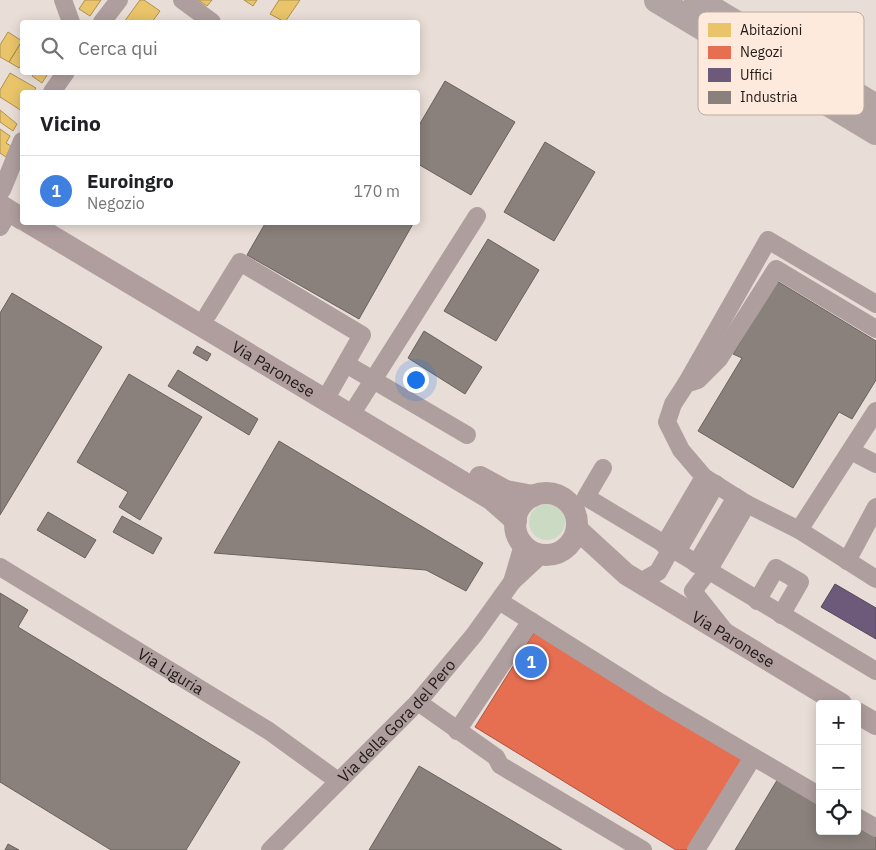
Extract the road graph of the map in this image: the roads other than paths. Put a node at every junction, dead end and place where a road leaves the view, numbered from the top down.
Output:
1 (63, 0) edge
2 (119, 0) edge
3 (182, 0) edge
4 (658, 0) edge
5 (697, 0) edge
6 (717, 12) edge
7 (69, 20) edge
8 (104, 20) edge
9 (209, 20) edge
10 (698, 24) edge
11 (64, 75) edge
12 (53, 90) edge
13 (864, 100) edge
14 (876, 107) edge
15 (848, 115) edge
16 (876, 132) edge
17 (20, 150) edge
18 (8, 206) edge
19 (477, 216) dead end
20 (33, 225) edge
21 (61, 225) edge
22 (876, 304) edge
23 (208, 314) junction
24 (876, 329) edge
25 (346, 364) junction
26 (374, 381) junction
27 (686, 384) junction
28 (330, 391) junction
29 (356, 407) junction
30 (876, 411) edge
31 (467, 435) dead end
32 (850, 450) junction
33 (874, 459) edge
34 (603, 468) dead end
35 (710, 481) junction
36 (533, 496) junction
37 (742, 500) junction
38 (876, 507) edge
39 (516, 521) junction
40 (577, 529) junction
41 (799, 530) junction
42 (671, 549) junction
43 (532, 550) junction
44 (563, 550) junction
45 (847, 561) junction
46 (0, 567) edge
47 (702, 568) junction
48 (633, 578) junction
49 (876, 579) edge
50 (757, 600) junction
51 (499, 601) junction
52 (781, 615) junction
53 (535, 623) junction
54 (729, 637) junction
55 (876, 671) edge
56 (834, 700) edge
57 (418, 702) junction
58 (861, 715) edge
59 (876, 724) edge
60 (457, 730) junction
61 (753, 757) junction
62 (338, 781) junction
63 (816, 794) edge
64 (861, 819) edge
65 (876, 828) edge
66 (270, 850) edge
67 (643, 850) edge
68 (696, 850) edge

1 - 7 street
2 - 8 street
3 - 9 street
4 - 10 highway
5 - 6 highway
11 - 12 street
13 - 14 highway
15 - 16 highway
17 - 18 street
19 - 26 street
20 - 39 main road, Via Paronese
21 - 23 main road, Via Paronese
22 - 27 street
23 - 25 street
23 - 28 main road, Via Paronese
24 - 27 street
25 - 26 street
25 - 28 street
26 - 29 street
26 - 31 street
27 - 35 street
28 - 29 main road, Via Paronese
29 - 36 main road, Via Paronese
30 - 32 street
32 - 33 street
32 - 41 street
34 - 42 street
35 - 37 street
35 - 42 street
36 - 39 main road
36 - 40 main road, Via Paronese
37 - 41 street
37 - 47 street
38 - 45 street
39 - 43 main road
40 - 44 main road
40 - 48 main road, Via Paronese
41 - 45 street
42 - 47 street
42 - 48 street
43 - 44 main road
43 - 51 street, Via della Gora del Pero
44 - 48 main road, Via Paronese
45 - 49 street
46 - 62 street, Via Liguria
47 - 50 street
47 - 54 street
48 - 54 main road, Via Paronese
50 - 52 street
50 - 52 street
51 - 53 street
51 - 57 street, Via della Gora del Pero
52 - 55 street
53 - 60 street
53 - 61 street
54 - 56 main road, Via Paronese
57 - 60 street
57 - 62 street, Via della Gora del Pero
58 - 59 main road
60 - 67 street
61 - 63 street
61 - 68 street
62 - 66 street, Via della Gora del Pero
64 - 65 street

